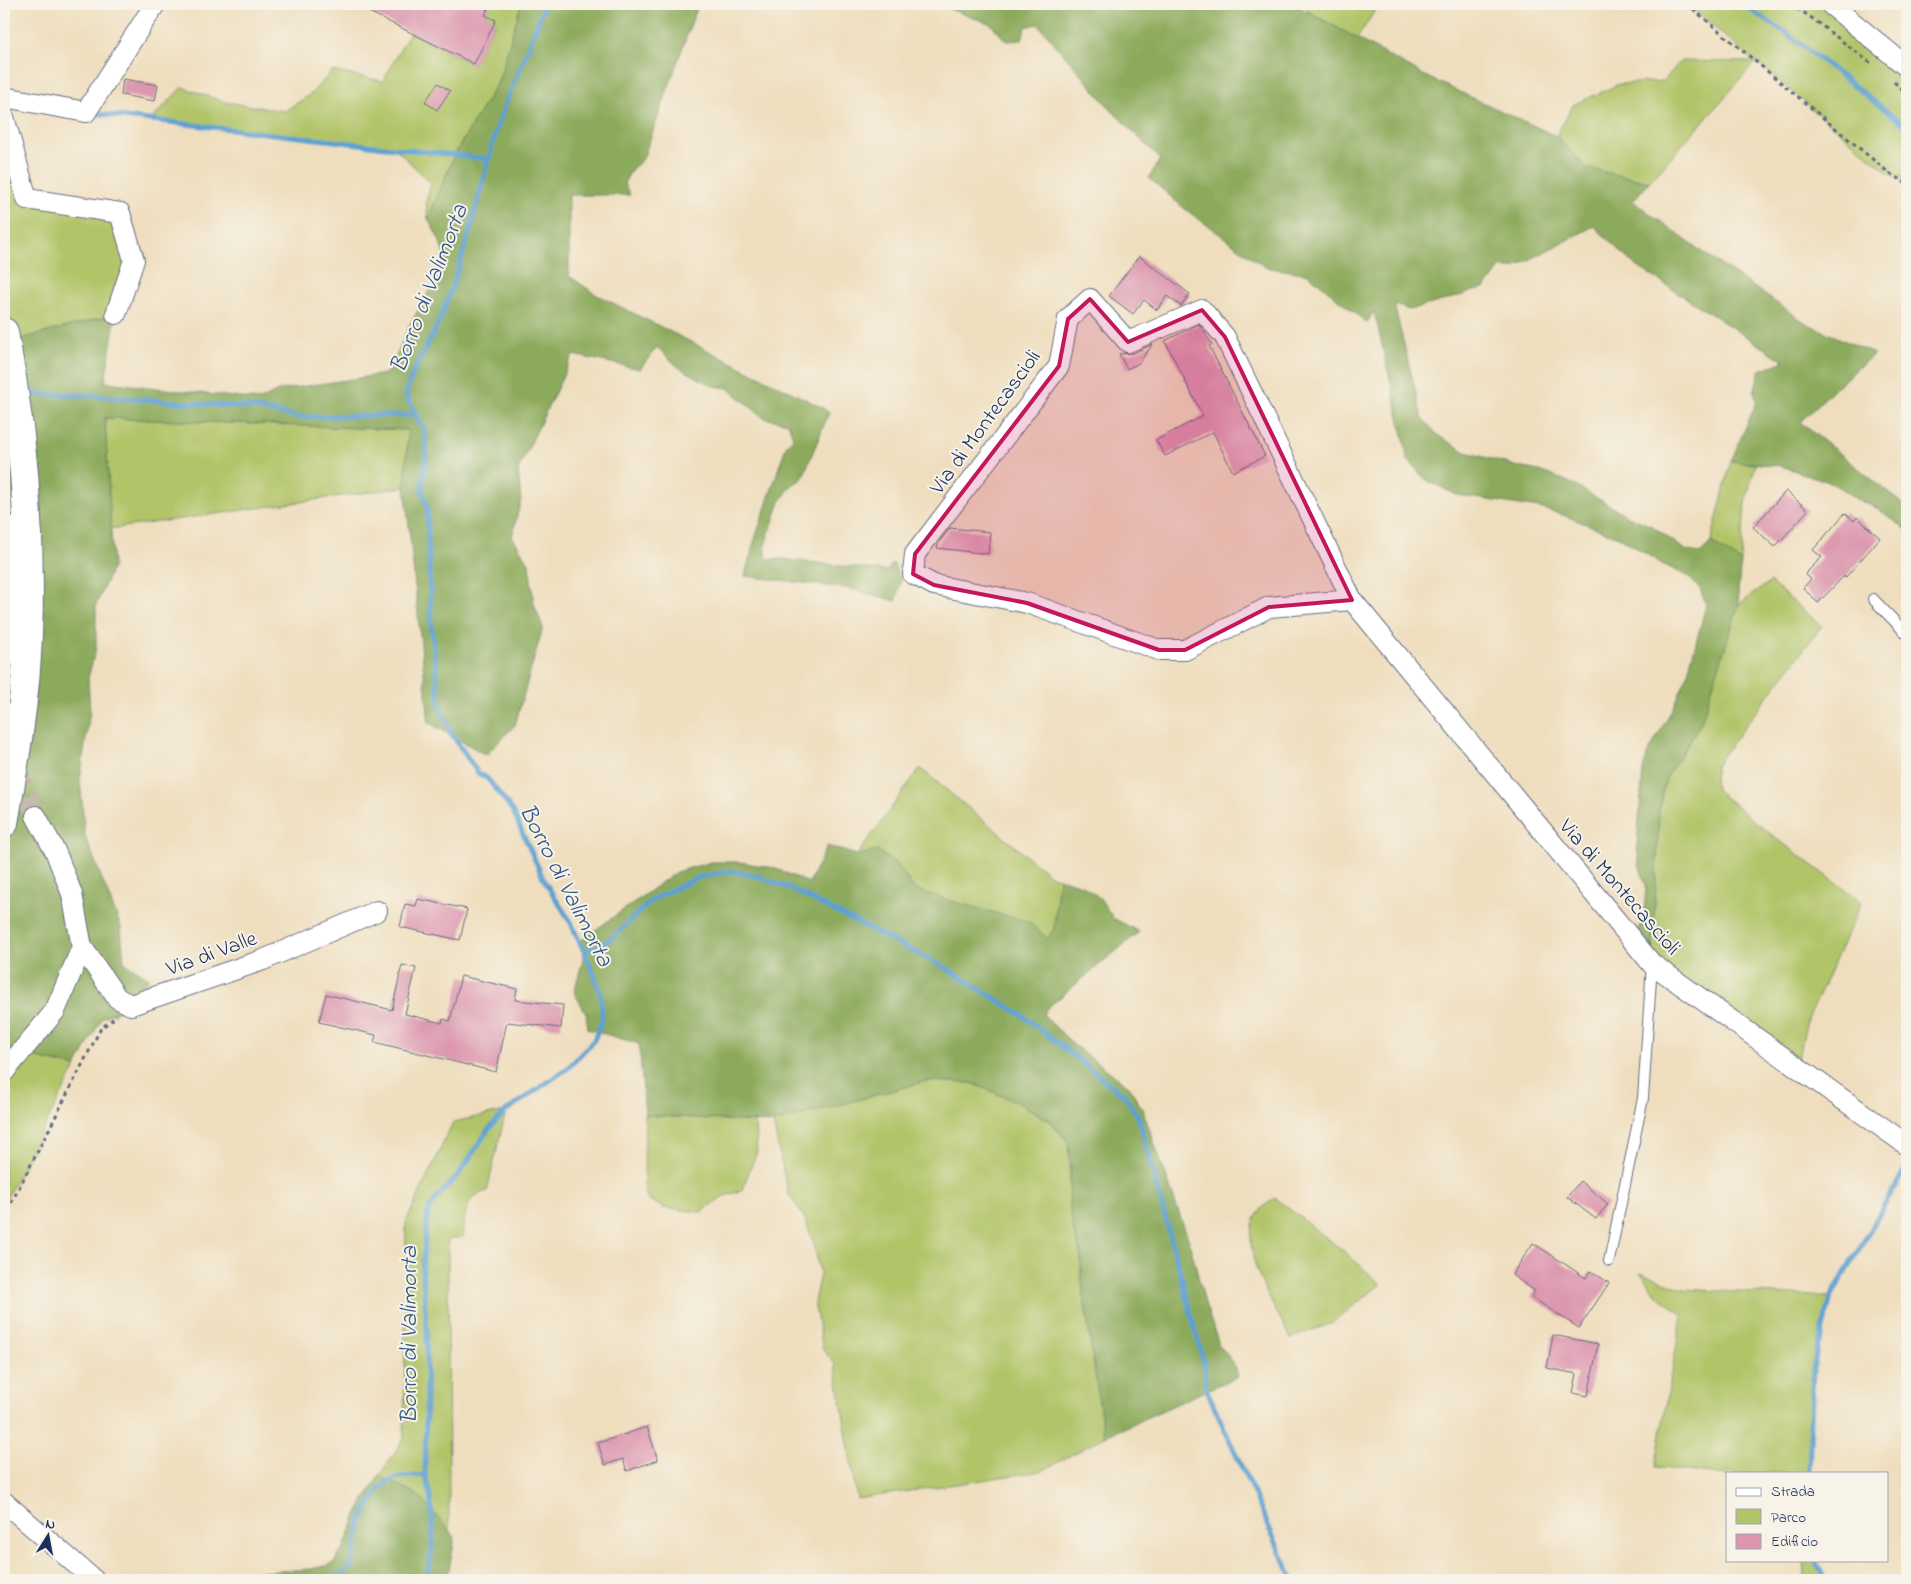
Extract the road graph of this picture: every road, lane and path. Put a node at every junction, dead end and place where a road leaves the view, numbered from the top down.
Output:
1 (155, 4) edge
2 (1687, 4) edge
3 (1790, 4) edge
4 (1830, 4) edge
5 (1907, 67) edge
6 (1876, 68) dead end
7 (1890, 78) dead end
8 (1907, 93) edge
9 (4, 98) edge
10 (4, 117) edge
11 (1907, 184) edge
12 (116, 314) dead end
13 (4, 332) edge
14 (4, 528) edge
15 (1873, 599) dead end
16 (1352, 600) junction
17 (1907, 634) edge
18 (4, 653) edge
19 (36, 816) tunnel mouth
20 (4, 823) edge
21 (377, 911) dead end
22 (82, 947) junction
23 (1652, 964) junction
24 (131, 1005) junction
25 (4, 1072) edge
26 (1907, 1145) edge
27 (4, 1217) edge
28 (1609, 1261) dead end
29 (4, 1502) edge
30 (94, 1580) edge

1 - 9 street
2 - 11 path
3 - 6 path
4 - 5 street
7 - 8 path
10 - 12 street
13 - 20 highway
14 - 18 highway
15 - 17 lane
16 - 16 street, Via di Montecascioli
16 - 23 street, Via di Montecascioli
19 - 22 street
21 - 24 street, Via di Valle
22 - 24 street
22 - 25 street
23 - 26 street, Via di Montecascioli
23 - 28 lane
24 - 27 path
29 - 30 street

